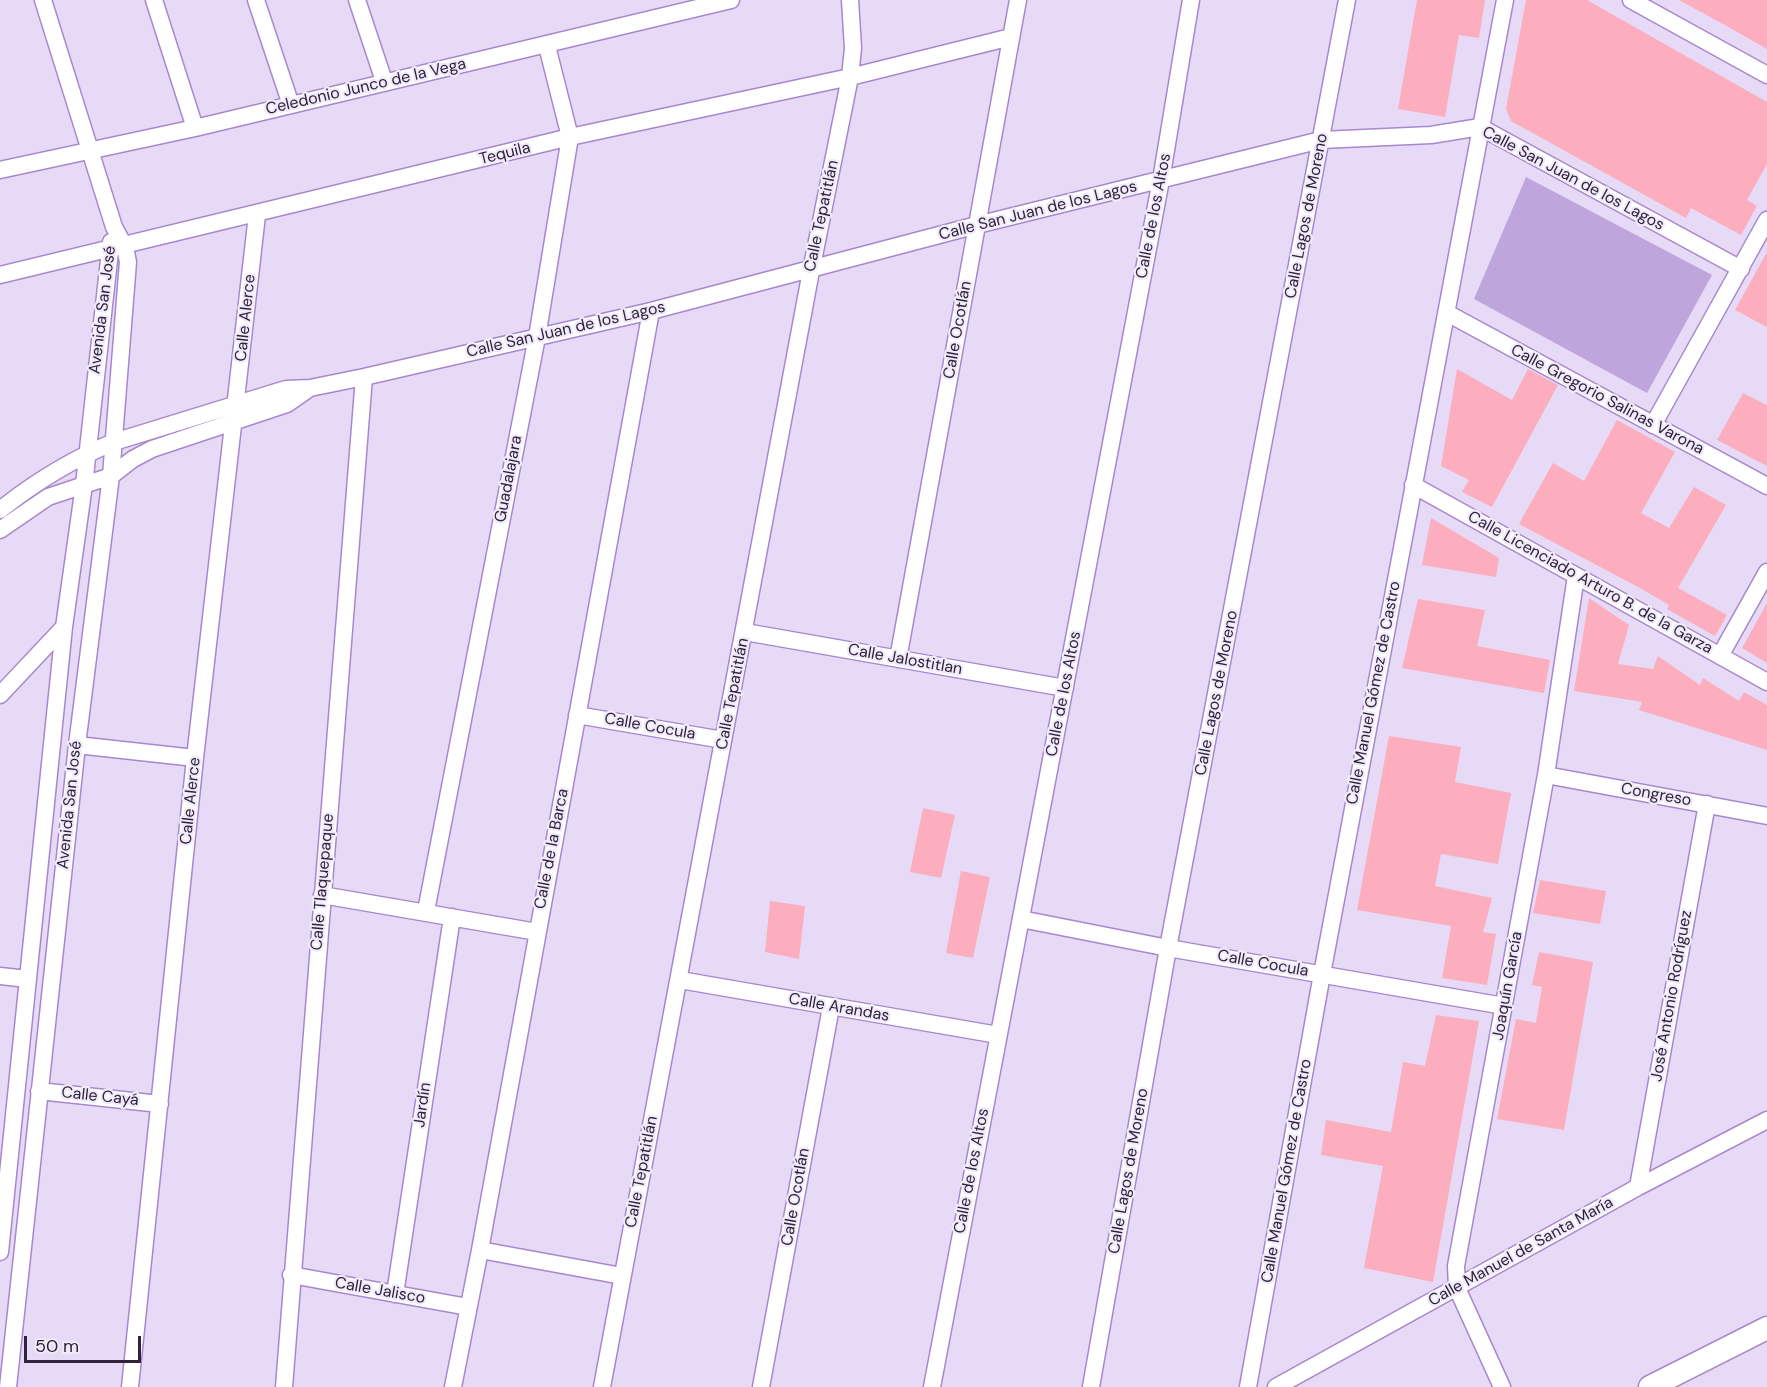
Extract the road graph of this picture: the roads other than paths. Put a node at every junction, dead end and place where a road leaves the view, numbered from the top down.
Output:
1 (43, 0) edge
2 (154, 0) edge
3 (256, 0) edge
4 (357, 0) edge
5 (731, 0) edge
6 (850, 0) edge
7 (1018, 0) edge
8 (1191, 0) edge
9 (1347, 0) edge
10 (1505, 0) edge
11 (1631, 0) edge
12 (1011, 37) junction
13 (547, 46) junction
14 (1767, 75) edge
15 (850, 77) junction
16 (384, 81) junction
17 (291, 105) junction
18 (1480, 127) junction
19 (195, 128) junction
20 (570, 137) junction
21 (1322, 141) junction
22 (91, 151) junction
23 (0, 170) edge
24 (1161, 180) junction
25 (257, 215) junction
26 (1767, 220) edge
27 (976, 225) junction
28 (117, 248) junction
29 (1741, 269) junction
30 (811, 271) junction
31 (0, 275) edge
32 (651, 311) junction
33 (1447, 314) junction
34 (537, 337) junction
35 (364, 377) junction
36 (310, 388) junction
37 (236, 404) junction
38 (234, 423) junction
39 (1653, 425) junction
40 (114, 442) junction
41 (87, 454) junction
42 (111, 476) junction
43 (84, 485) junction
44 (1413, 485) junction
45 (1767, 486) edge
46 (0, 510) edge
47 (0, 530) edge
48 (1767, 573) edge
49 (1576, 576) junction
50 (64, 627) junction
51 (745, 632) junction
52 (1720, 656) junction
53 (898, 659) junction
54 (1767, 682) edge
55 (1065, 688) junction
56 (0, 695) edge
57 (577, 715) junction
58 (723, 740) junction
59 (76, 745) junction
60 (195, 758) junction
61 (1546, 775) junction
62 (1707, 804) junction
63 (1767, 816) edge
64 (43, 850) junction
65 (65, 851) junction
66 (322, 896) junction
67 (426, 911) junction
68 (452, 917) junction
69 (1022, 919) junction
70 (537, 932) junction
71 (1168, 948) junction
72 (1322, 974) junction
73 (0, 976) edge
74 (28, 979) junction
75 (680, 980) junction
76 (1504, 1006) junction
77 (831, 1007) junction
78 (998, 1035) junction
79 (39, 1091) junction
80 (160, 1104) junction
81 (1767, 1120) edge
82 (1638, 1187) junction
83 (480, 1250) junction
84 (0, 1251) edge
85 (291, 1275) junction
86 (622, 1276) junction
87 (1457, 1288) junction
88 (395, 1294) junction
89 (468, 1307) junction
90 (1767, 1328) edge
91 (8, 1387) edge
92 (130, 1387) edge
93 (284, 1387) edge
94 (453, 1387) edge
95 (602, 1387) edge
96 (761, 1387) edge
97 (932, 1387) edge
98 (1091, 1387) edge
99 (1248, 1387) edge
100 (1276, 1387) edge
101 (1502, 1387) edge
102 (1650, 1387) edge

1 - 22 street, Avenida San José
2 - 19 street
3 - 17 street
4 - 16 street
5 - 13 street, Celedonio Junco de la Vega
6 - 15 street, Calle Tepatitlán
7 - 12 street, Calle Ocotlán
8 - 24 street, Calle de los Altos
9 - 21 street, Calle Lagos de Moreno
10 - 18 street, Calle Manuel Gómez de Castro
11 - 14 street
12 - 15 street, Tequila
12 - 27 street, Calle Ocotlán
13 - 16 street, Celedonio Junco de la Vega
13 - 20 street, Guadalajara
15 - 20 street, Tequila
15 - 30 street, Calle Tepatitlán
16 - 17 street, Celedonio Junco de la Vega
17 - 19 street, Celedonio Junco de la Vega
18 - 21 street, Calle San Juan de los Lagos
18 - 29 street, Calle San Juan de los Lagos
18 - 33 street, Calle Manuel Gómez de Castro
19 - 22 street, Celedonio Junco de la Vega
20 - 25 street, Tequila
20 - 34 street, Guadalajara
21 - 24 street, Calle San Juan de los Lagos
21 - 71 street, Calle Lagos de Moreno
22 - 23 street, Celedonio Junco de la Vega
22 - 28 street, Avenida San José
24 - 27 street, Calle San Juan de los Lagos
24 - 55 street, Calle de los Altos
25 - 28 street, Tequila
25 - 37 street, Calle Alerce
26 - 29 street
27 - 30 street, Calle San Juan de los Lagos
27 - 53 street, Calle Ocotlán
28 - 31 street, Tequila
28 - 40 street, Avenida San José
28 - 41 street, Avenida San José
29 - 39 street
30 - 32 street, Calle San Juan de los Lagos
30 - 51 street, Calle Tepatitlán
32 - 34 street, Calle San Juan de los Lagos
32 - 57 street, Calle de la Barca
33 - 39 street, Calle Gregorio Salinas Varona
33 - 44 street, Calle Manuel Gómez de Castro
34 - 35 street, Calle San Juan de los Lagos
34 - 67 street, Guadalajara
35 - 36 street, Calle San Juan de los Lagos
35 - 66 street, Calle Tlaquepaque
36 - 37 street, Calle San Juan de los Lagos
36 - 38 street, Calle San Juan de los Lagos
37 - 38 street, Calle Alerce
37 - 40 street, Calle San Juan de los Lagos
38 - 42 street, Calle San Juan de los Lagos
38 - 60 street, Calle Alerce
39 - 45 street, Calle Gregorio Salinas Varona
40 - 41 street, Calle San Juan de los Lagos
40 - 42 street, Avenida San José
41 - 43 street, Avenida San José
41 - 46 street, Calle San Juan de los Lagos
42 - 43 street, Calle San Juan de los Lagos
42 - 59 street, Avenida San José
43 - 47 street, Calle San Juan de los Lagos
43 - 50 street, Avenida San José
44 - 49 street, Calle Licenciado Arturo B. de la Garza
44 - 72 street, Calle Manuel Gómez de Castro
48 - 52 street
49 - 52 street, Calle Licenciado Arturo B. de la Garza
49 - 61 street, Joaquín García
50 - 56 street
50 - 64 street, Avenida San José
51 - 53 street, Calle Jalostitlan
51 - 58 street, Calle Tepatitlán
52 - 54 street, Calle Licenciado Arturo B. de la Garza
53 - 55 street, Calle Jalostitlan
55 - 69 street, Calle de los Altos
57 - 58 street, Calle Cocula
57 - 70 street, Calle de la Barca
58 - 75 street, Calle Tepatitlán
59 - 60 street
59 - 65 street, Avenida San José
60 - 80 street, Calle Alerce
61 - 62 street, Congreso
61 - 76 street, Joaquín García
62 - 63 street, Congreso
62 - 82 street, José Antonio Rodríguez
64 - 65 street
64 - 74 street, Avenida San José
65 - 79 street, Avenida San José
66 - 67 street
66 - 85 street, Calle Tlaquepaque
67 - 68 street
68 - 70 street
68 - 88 street, Jardín
69 - 71 street, Calle Cocula
69 - 78 street, Calle de los Altos
70 - 83 street, Calle de la Barca
71 - 72 street, Calle Cocula
71 - 98 street, Calle Lagos de Moreno
72 - 76 street, Calle Cocula
72 - 99 street, Calle Manuel Gómez de Castro
73 - 74 street
74 - 84 street, Avenida San José
75 - 77 street, Calle Arandas
75 - 86 street, Calle Tepatitlán
76 - 87 street, Joaquín García
77 - 78 street, Calle Arandas
77 - 96 street, Calle Ocotlán
78 - 97 street, Calle de los Altos
79 - 80 street, Calle Cayá
79 - 91 street, Avenida San José
80 - 92 street, Calle Alerce
81 - 82 street, Calle Manuel de Santa María
82 - 87 street, Calle Manuel de Santa María
83 - 86 street
83 - 89 street, Calle de la Barca
85 - 88 street, Calle Jalisco
85 - 93 street, Calle Tlaquepaque
86 - 95 street, Calle Tepatitlán
87 - 100 street, Calle Manuel de Santa María
87 - 101 street, Joaquín García
88 - 89 street, Calle Jalisco
89 - 94 street, Calle de la Barca
90 - 102 street

